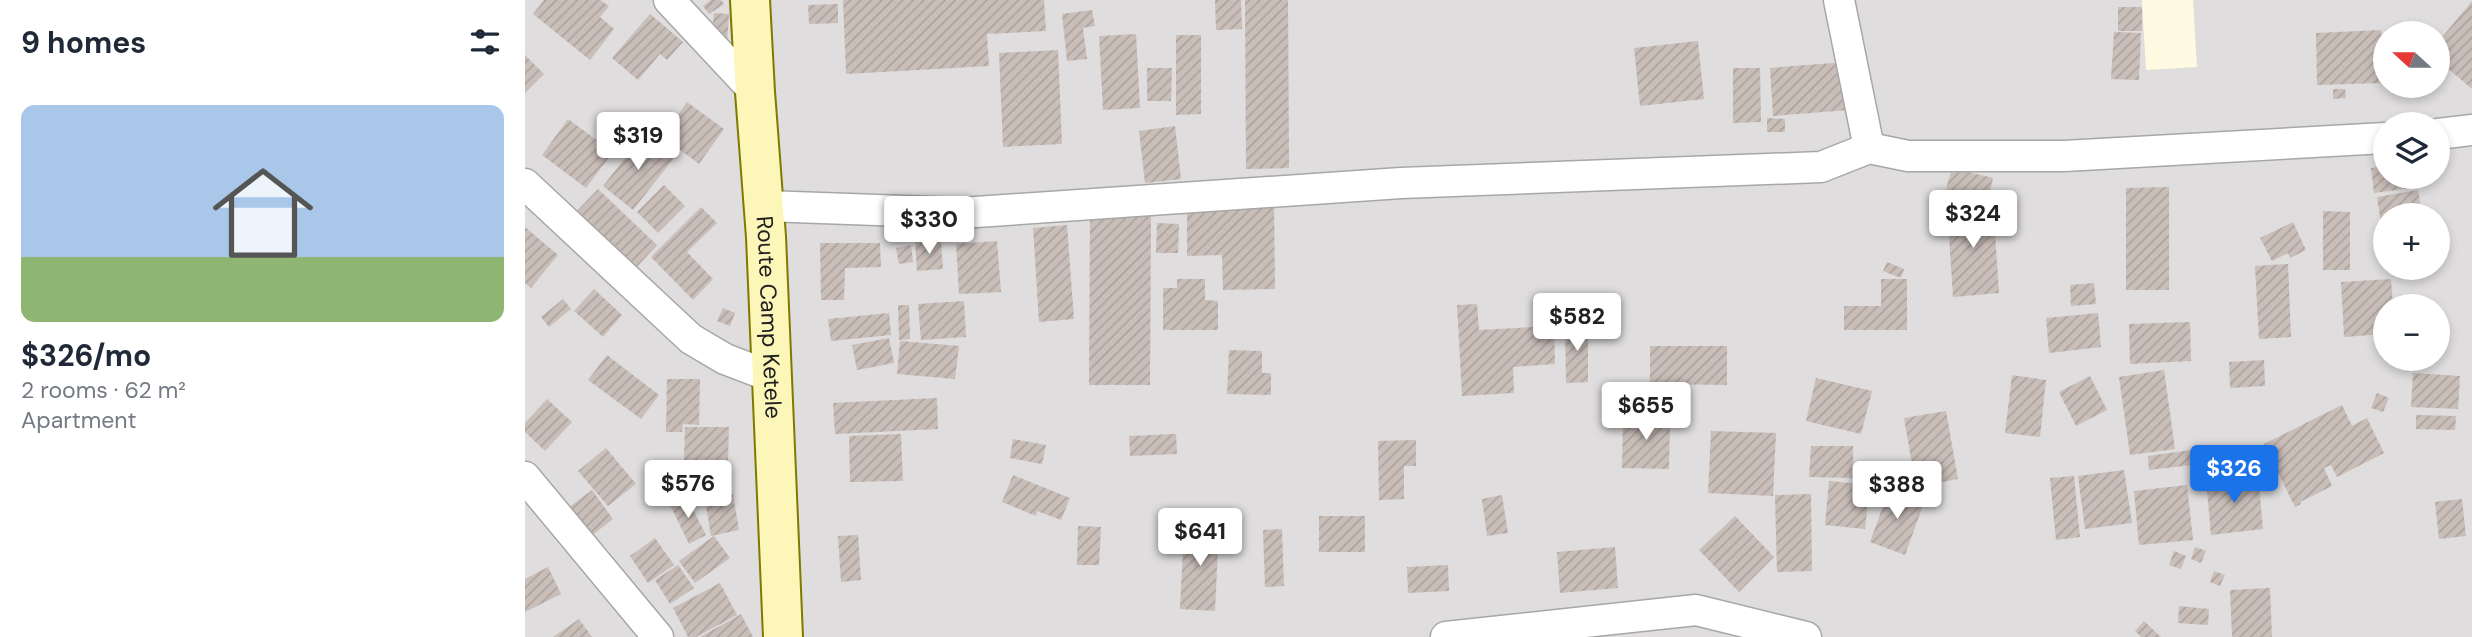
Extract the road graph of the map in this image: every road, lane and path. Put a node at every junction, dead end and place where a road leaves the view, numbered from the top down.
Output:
1 (669, 0) edge
2 (750, 0) edge
3 (1839, 0) edge
4 (755, 92) junction
5 (2472, 130) edge
6 (2450, 133) edge
7 (2373, 139) edge
8 (1869, 148) junction
9 (525, 184) edge
10 (765, 206) junction
11 (772, 377) junction
12 (525, 477) edge
13 (658, 637) edge
14 (783, 637) edge
15 (1446, 637) edge
16 (1806, 637) edge

1 - 4 street
2 - 4 street, Route Camp Ketele
3 - 8 street
4 - 10 street, Route Camp Ketele
5 - 6 street
7 - 8 street
8 - 10 street
9 - 11 street
10 - 11 street, Route Camp Ketele
11 - 14 street, Route Camp Ketele
12 - 13 street
15 - 16 street

